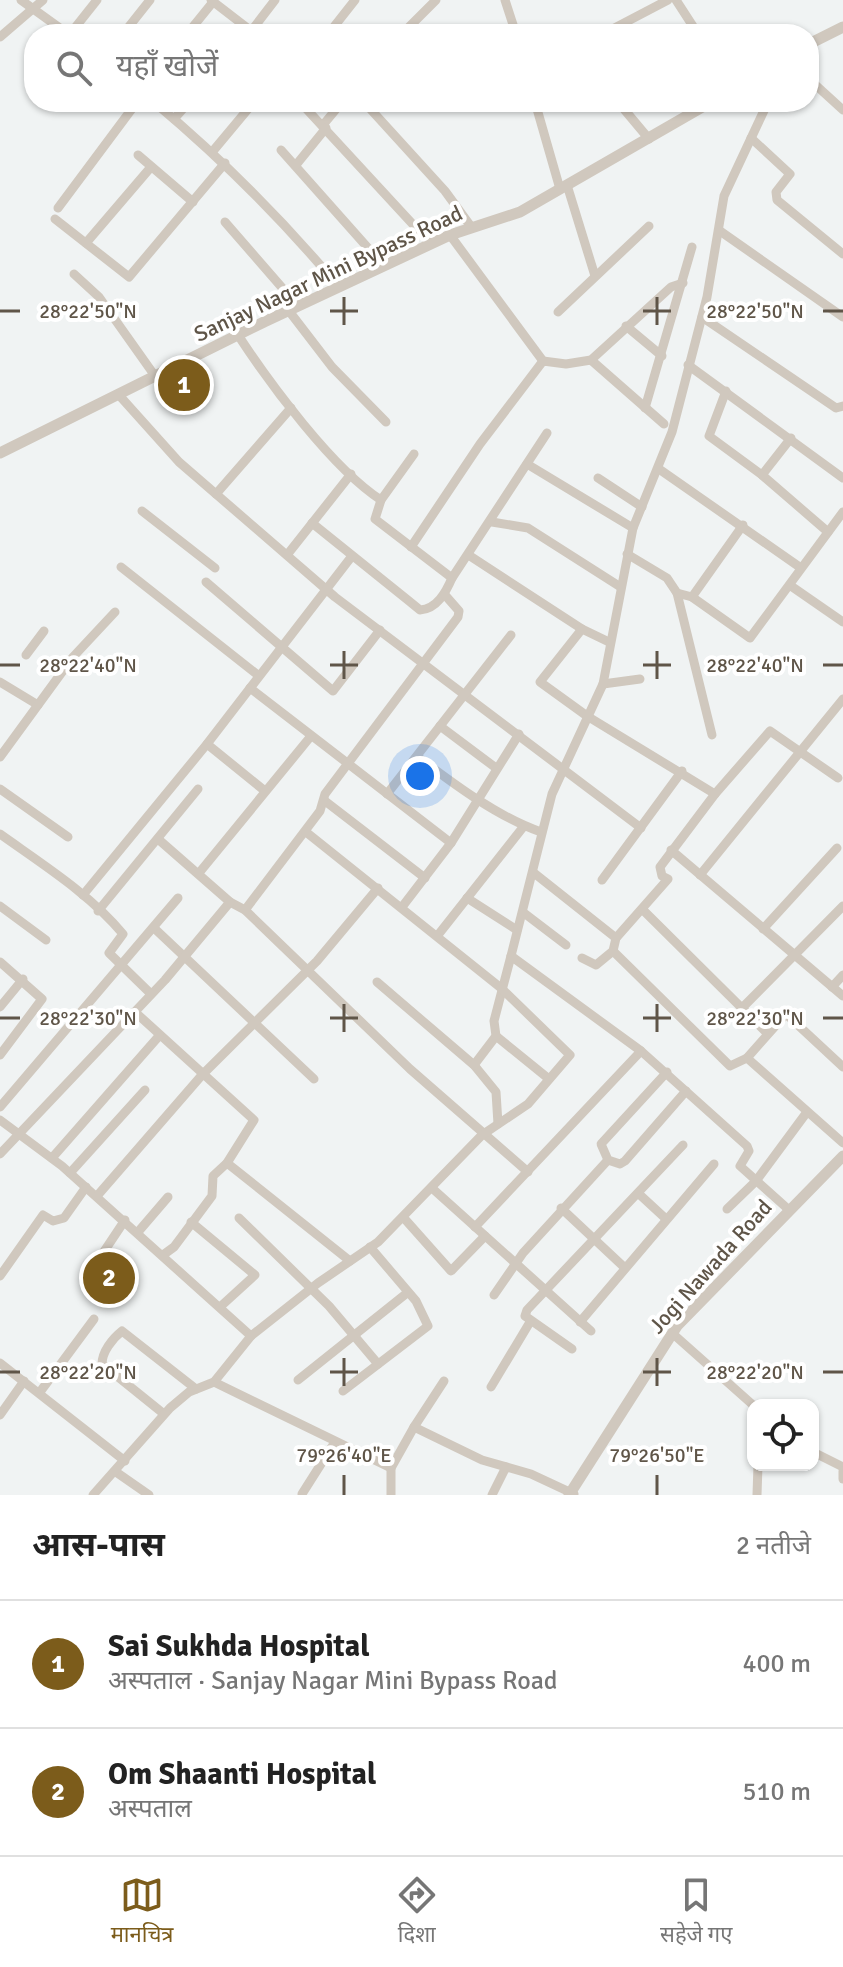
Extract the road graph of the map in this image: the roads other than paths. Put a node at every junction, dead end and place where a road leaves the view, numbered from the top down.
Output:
1 (21, 0) edge
2 (43, 0) edge
3 (97, 0) edge
4 (150, 0) edge
5 (275, 0) edge
6 (355, 0) edge
7 (436, 0) edge
8 (505, 0) edge
9 (668, 0) edge
10 (676, 0) edge
11 (212, 1) edge
12 (35, 10) junction
13 (55, 24) edge
14 (77, 24) edge
15 (131, 24) edge
16 (195, 24) edge
17 (241, 24) edge
18 (258, 24) edge
19 (336, 24) edge
20 (412, 24) edge
21 (513, 24) edge
22 (622, 24) edge
23 (692, 24) edge
24 (843, 27) edge
25 (0, 37) edge
26 (819, 39) edge
27 (819, 88) edge
28 (843, 110) edge
29 (130, 112) edge
30 (166, 112) edge
31 (180, 112) edge
32 (246, 112) edge
33 (310, 112) edge
34 (335, 112) edge
35 (373, 112) edge
36 (538, 112) edge
37 (626, 112) edge
38 (694, 112) edge
39 (763, 112) edge
40 (174, 119) junction
41 (325, 126) junction
42 (751, 138) junction
43 (649, 139) junction
44 (281, 150) dead end
45 (213, 151) junction
46 (138, 155) dead end
47 (225, 163) junction
48 (296, 165) junction
49 (151, 167) junction
50 (563, 187) junction
51 (193, 202) junction
52 (58, 208) dead end
53 (55, 219) dead end
54 (225, 222) dead end
55 (649, 226) dead end
56 (472, 228) junction
57 (720, 231) junction
58 (450, 235) junction
59 (86, 243) junction
60 (431, 244) junction
61 (692, 247) dead end
62 (843, 254) edge
63 (384, 266) junction
64 (74, 274) dead end
65 (595, 276) junction
66 (683, 283) junction
67 (339, 287) junction
68 (293, 308) junction
69 (558, 312) dead end
70 (702, 317) junction
71 (843, 317) edge
72 (626, 326) junction
73 (238, 335) junction
74 (662, 356) junction
75 (591, 360) junction
76 (543, 361) junction
77 (688, 365) junction
78 (155, 376) junction
79 (726, 391) junction
80 (118, 394) junction
81 (843, 406) edge
82 (291, 408) junction
83 (645, 408) junction
84 (386, 422) dead end
85 (664, 424) dead end
86 (547, 433) dead end
87 (791, 438) junction
88 (0, 453) edge
89 (414, 454) dead end
90 (527, 464) junction
91 (659, 469) junction
92 (351, 474) junction
93 (762, 475) junction
94 (598, 478) dead end
95 (843, 478) edge
96 (216, 494) junction
97 (381, 500) junction
98 (642, 507) junction
99 (142, 511) dead end
100 (843, 512) edge
101 (492, 522) junction
102 (312, 523) junction
103 (743, 525) junction
104 (633, 528) junction
105 (828, 532) junction
106 (411, 547) junction
107 (627, 554) junction
108 (287, 555) junction
109 (352, 556) junction
110 (470, 556) junction
111 (121, 567) dead end
112 (215, 568) dead end
113 (801, 568) junction
114 (452, 578) junction
115 (206, 582) dead end
116 (619, 586) junction
117 (791, 586) junction
118 (326, 589) junction
119 (677, 593) junction
120 (445, 595) junction
121 (692, 597) junction
122 (115, 612) dead end
123 (843, 622) edge
124 (582, 629) junction
125 (380, 630) junction
126 (44, 631) dead end
127 (511, 635) dead end
128 (609, 642) junction
129 (282, 649) junction
130 (26, 655) dead end
131 (422, 662) junction
132 (259, 676) junction
133 (640, 679) dead end
134 (0, 682) edge
135 (603, 684) junction
136 (250, 688) junction
137 (465, 693) junction
138 (843, 699) edge
139 (38, 705) junction
140 (587, 716) junction
141 (440, 726) junction
142 (519, 734) junction
143 (712, 735) dead end
144 (311, 736) junction
145 (207, 744) junction
146 (802, 752) junction
147 (0, 757) edge
148 (418, 757) junction
149 (348, 764) junction
150 (496, 768) junction
151 (562, 768) junction
152 (682, 771) junction
153 (838, 778) dead end
154 (0, 789) edge
155 (198, 789) dead end
156 (265, 791) junction
157 (387, 794) junction
158 (715, 794) junction
159 (480, 799) junction
160 (325, 801) junction
161 (524, 826) junction
162 (641, 828) junction
163 (306, 832) junction
164 (541, 832) junction
165 (0, 834) edge
166 (68, 837) dead end
167 (158, 839) junction
168 (451, 843) junction
169 (837, 848) dead end
170 (671, 850) junction
171 (199, 873) junction
172 (534, 873) junction
173 (700, 875) junction
174 (425, 878) junction
175 (602, 880) dead end
176 (378, 888) junction
177 (83, 895) junction
178 (178, 898) dead end
179 (467, 898) junction
180 (230, 902) junction
181 (0, 906) edge
182 (843, 906) edge
183 (402, 907) junction
184 (245, 910) junction
185 (643, 910) junction
186 (98, 911) junction
187 (524, 913) junction
188 (154, 928) junction
189 (763, 929) junction
190 (517, 930) junction
191 (438, 935) junction
192 (616, 938) junction
193 (46, 940) dead end
194 (566, 945) dead end
195 (613, 951) junction
196 (186, 955) junction
197 (795, 955) junction
198 (511, 956) junction
199 (582, 958) dead end
200 (0, 962) edge
201 (122, 965) junction
202 (308, 968) junction
203 (843, 975) edge
204 (23, 979) junction
205 (377, 982) dead end
206 (832, 987) junction
207 (501, 988) junction
208 (150, 993) junction
209 (843, 996) edge
210 (0, 1007) edge
211 (743, 1007) junction
212 (135, 1012) junction
213 (251, 1023) junction
214 (767, 1033) junction
215 (159, 1036) junction
216 (496, 1036) junction
217 (641, 1051) junction
218 (0, 1055) edge
219 (747, 1058) junction
220 (474, 1065) junction
221 (843, 1067) edge
222 (667, 1072) junction
223 (202, 1075) junction
224 (314, 1079) dead end
225 (549, 1079) junction
226 (145, 1090) dead end
227 (686, 1091) junction
228 (0, 1107) edge
229 (807, 1112) junction
230 (0, 1120) edge
231 (498, 1124) junction
232 (19, 1134) junction
233 (482, 1135) junction
234 (843, 1143) edge
235 (683, 1145) dead end
236 (0, 1154) edge
237 (843, 1156) edge
238 (52, 1158) junction
239 (608, 1160) junction
240 (227, 1163) junction
241 (714, 1164) dead end
242 (528, 1172) junction
243 (70, 1173) junction
244 (756, 1181) junction
245 (86, 1187) junction
246 (433, 1189) junction
247 (639, 1194) junction
248 (97, 1196) junction
249 (168, 1197) dead end
250 (561, 1208) junction
251 (727, 1209) dead end
252 (788, 1209) junction
253 (403, 1217) junction
254 (239, 1218) dead end
255 (665, 1218) junction
256 (125, 1220) junction
257 (191, 1222) junction
258 (475, 1227) junction
259 (138, 1232) junction
260 (485, 1236) junction
261 (595, 1240) junction
262 (370, 1247) junction
263 (163, 1255) junction
264 (350, 1261) junction
265 (97, 1262) dead end
266 (516, 1264) junction
267 (625, 1268) junction
268 (0, 1276) edge
269 (309, 1289) junction
270 (547, 1291) junction
271 (407, 1293) junction
272 (494, 1295) dead end
273 (220, 1307) junction
274 (94, 1319) dead end
275 (530, 1322) junction
276 (580, 1322) junction
277 (591, 1331) dead end
278 (672, 1333) junction
279 (251, 1336) junction
280 (356, 1337) junction
281 (572, 1349) dead end
282 (0, 1363) edge
283 (378, 1364) junction
284 (298, 1380) dead end
285 (24, 1381) junction
286 (444, 1381) dead end
287 (214, 1382) junction
288 (491, 1387) dead end
289 (196, 1389) junction
290 (343, 1391) dead end
291 (40, 1392) junction
292 (747, 1400) edge
293 (164, 1414) junction
294 (0, 1415) edge
295 (414, 1427) junction
296 (335, 1442) junction
297 (819, 1455) edge
298 (125, 1461) junction
299 (506, 1467) junction
300 (391, 1468) junction
301 (843, 1469) edge
302 (758, 1471) edge
303 (116, 1472) junction
304 (843, 1479) edge
305 (302, 1494) edge
306 (572, 1494) edge
307 (93, 1495) edge
308 (149, 1495) edge
309 (391, 1495) edge
310 (492, 1495) edge
311 (757, 1495) edge

1 - 12 street
2 - 12 street
3 - 14 street
4 - 15 street
5 - 18 street
6 - 19 street
7 - 20 street
8 - 21 street
9 - 22 street
10 - 23 street
11 - 16 street
11 - 17 street
12 - 13 street
12 - 25 street
24 - 26 street
27 - 28 street
29 - 52 street
30 - 40 street
31 - 40 street
32 - 45 street
33 - 41 street
34 - 41 street
35 - 56 street
36 - 50 street
37 - 43 street
38 - 43 street, Sanjay Nagar Mini Bypass Road
39 - 42 street
40 - 45 street
41 - 48 street
41 - 60 street
42 - 57 street
42 - 62 street
43 - 50 street, Sanjay Nagar Mini Bypass Road
44 - 48 street
45 - 47 street
46 - 49 street
47 - 51 street
47 - 67 street
48 - 63 street
49 - 51 street
49 - 59 street
50 - 56 street, Sanjay Nagar Mini Bypass Road
50 - 65 street
51 - 59 street
53 - 59 street
54 - 68 street
55 - 65 street
56 - 58 street, Sanjay Nagar Mini Bypass Road
57 - 70 street
57 - 71 street
58 - 60 street, Sanjay Nagar Mini Bypass Road
58 - 76 street
60 - 63 street, Sanjay Nagar Mini Bypass Road
61 - 66 street
63 - 67 street, Sanjay Nagar Mini Bypass Road
64 - 78 street
65 - 69 street
66 - 72 street
66 - 74 street
67 - 68 street, Sanjay Nagar Mini Bypass Road
68 - 73 street, Sanjay Nagar Mini Bypass Road
68 - 84 street
70 - 77 street
70 - 81 street
72 - 74 street
72 - 75 street
73 - 78 street, Sanjay Nagar Mini Bypass Road
73 - 82 street
74 - 83 street
75 - 76 street
75 - 83 street
76 - 106 street
77 - 79 street
77 - 91 street
78 - 80 street, Sanjay Nagar Mini Bypass Road
79 - 87 street
79 - 93 street
80 - 88 street, Sanjay Nagar Mini Bypass Road
80 - 96 street
82 - 92 street
82 - 96 street
83 - 85 street
86 - 90 street
87 - 93 street
87 - 95 street
89 - 97 street
90 - 101 street
90 - 104 street
91 - 98 street
91 - 103 street
92 - 97 street
92 - 102 street
93 - 105 street
94 - 98 street
96 - 108 street
97 - 106 street
98 - 104 street
99 - 112 street
100 - 105 street
101 - 110 street
101 - 116 street
102 - 108 street
102 - 109 street
103 - 113 street
103 - 121 street
104 - 107 street
105 - 113 street
106 - 114 street
107 - 116 street
107 - 119 street
108 - 118 street
109 - 118 street
109 - 120 street
110 - 114 street
110 - 124 street
111 - 132 street
113 - 117 street
114 - 120 street
115 - 129 street
116 - 128 street
117 - 121 street
117 - 123 street
118 - 125 street
118 - 129 street
119 - 121 street
119 - 143 street
120 - 131 street
122 - 139 street
124 - 128 street
124 - 140 street
125 - 129 street
125 - 131 street
126 - 130 street
127 - 137 street
128 - 135 street
129 - 132 street
131 - 137 street
131 - 149 street
132 - 136 street
133 - 135 street
134 - 139 street
135 - 140 street
136 - 144 street
136 - 145 street
137 - 141 street
137 - 142 street
138 - 146 street
139 - 147 street
140 - 151 street
140 - 152 street
141 - 148 street
141 - 150 street
142 - 150 street
142 - 151 street
144 - 149 street
144 - 156 street
145 - 156 street
145 - 177 street
146 - 153 street
146 - 158 street
146 - 173 street
148 - 157 street
148 - 159 street
149 - 157 street
149 - 160 street
150 - 159 street
151 - 162 street
151 - 164 street
152 - 158 street
152 - 162 street
154 - 166 street
155 - 167 street
156 - 171 street
157 - 168 street
158 - 170 street
159 - 161 street
159 - 168 street
160 - 163 street
160 - 174 street
161 - 164 street
161 - 179 street
162 - 175 street
163 - 176 street
163 - 184 street
164 - 172 street
165 - 177 street
167 - 171 street
167 - 186 street
168 - 174 street
169 - 189 street
170 - 173 street
170 - 185 street
171 - 180 street
172 - 187 street
172 - 192 street
173 - 189 street
174 - 183 street
176 - 183 street
176 - 202 street
177 - 186 street
178 - 188 street
179 - 190 street
179 - 191 street
180 - 184 street
180 - 196 street
181 - 193 street
182 - 197 street
183 - 191 street
184 - 202 street
185 - 192 street
185 - 211 street
186 - 201 street
187 - 190 street
187 - 194 street
188 - 196 street
188 - 201 street
189 - 197 street
190 - 198 street
191 - 207 street
192 - 195 street
195 - 199 street
195 - 219 street
196 - 208 street
196 - 213 street
197 - 206 street
197 - 211 street
198 - 207 street
198 - 217 street
200 - 204 street
201 - 208 street
201 - 228 street
202 - 213 street
202 - 233 street
203 - 206 street
204 - 210 street
204 - 218 street
205 - 220 street
206 - 209 street
207 - 216 street
207 - 225 street
208 - 212 street
211 - 214 street
212 - 215 street
212 - 232 street
213 - 223 street
213 - 224 street
214 - 219 street
214 - 221 street
215 - 223 street
215 - 238 street
216 - 220 street
216 - 225 street
217 - 222 street
217 - 242 street
219 - 229 street
220 - 231 street
222 - 227 street
222 - 239 street
223 - 240 street
223 - 248 street
225 - 231 street
226 - 243 street
227 - 239 street
227 - 244 street
229 - 234 street
229 - 244 street
230 - 232 street
231 - 233 street
232 - 236 street
232 - 238 street
233 - 242 street
233 - 246 street
235 - 247 street
237 - 252 street, Jogi Nawada Road
238 - 243 street
239 - 250 street
240 - 257 street
240 - 264 street
241 - 255 street
242 - 258 street
243 - 245 street
244 - 251 street
244 - 252 street
245 - 248 street
245 - 268 street
246 - 253 street
246 - 258 street
247 - 255 street
247 - 261 street
248 - 256 street
249 - 259 street
250 - 261 street
250 - 266 street
252 - 278 street, Jogi Nawada Road
253 - 260 street
253 - 262 street
254 - 269 street
255 - 267 street
256 - 259 street
256 - 265 street
257 - 263 street
257 - 273 street
258 - 260 street
259 - 263 street
260 - 266 street
261 - 267 street
261 - 270 street
262 - 264 street
262 - 271 street
263 - 273 street
264 - 269 street
266 - 270 street
266 - 272 street
267 - 276 street
269 - 279 street
269 - 280 street
270 - 275 street
270 - 276 street
271 - 280 street
271 - 283 street
273 - 279 street
274 - 291 street
275 - 281 street
275 - 288 street
276 - 277 street
278 - 292 street
278 - 306 street, Jogi Nawada Road
279 - 287 street
280 - 283 street
280 - 284 street
282 - 285 street
283 - 290 street
285 - 291 street
285 - 294 street
286 - 295 street
287 - 289 street
287 - 296 street
289 - 293 street
289 - 293 street
291 - 298 street
293 - 298 street
295 - 299 street
295 - 300 street
296 - 300 street
296 - 305 street
297 - 301 street
298 - 303 street
299 - 306 street
299 - 310 street
300 - 309 street
301 - 304 street
302 - 311 street
303 - 307 street
303 - 308 street

